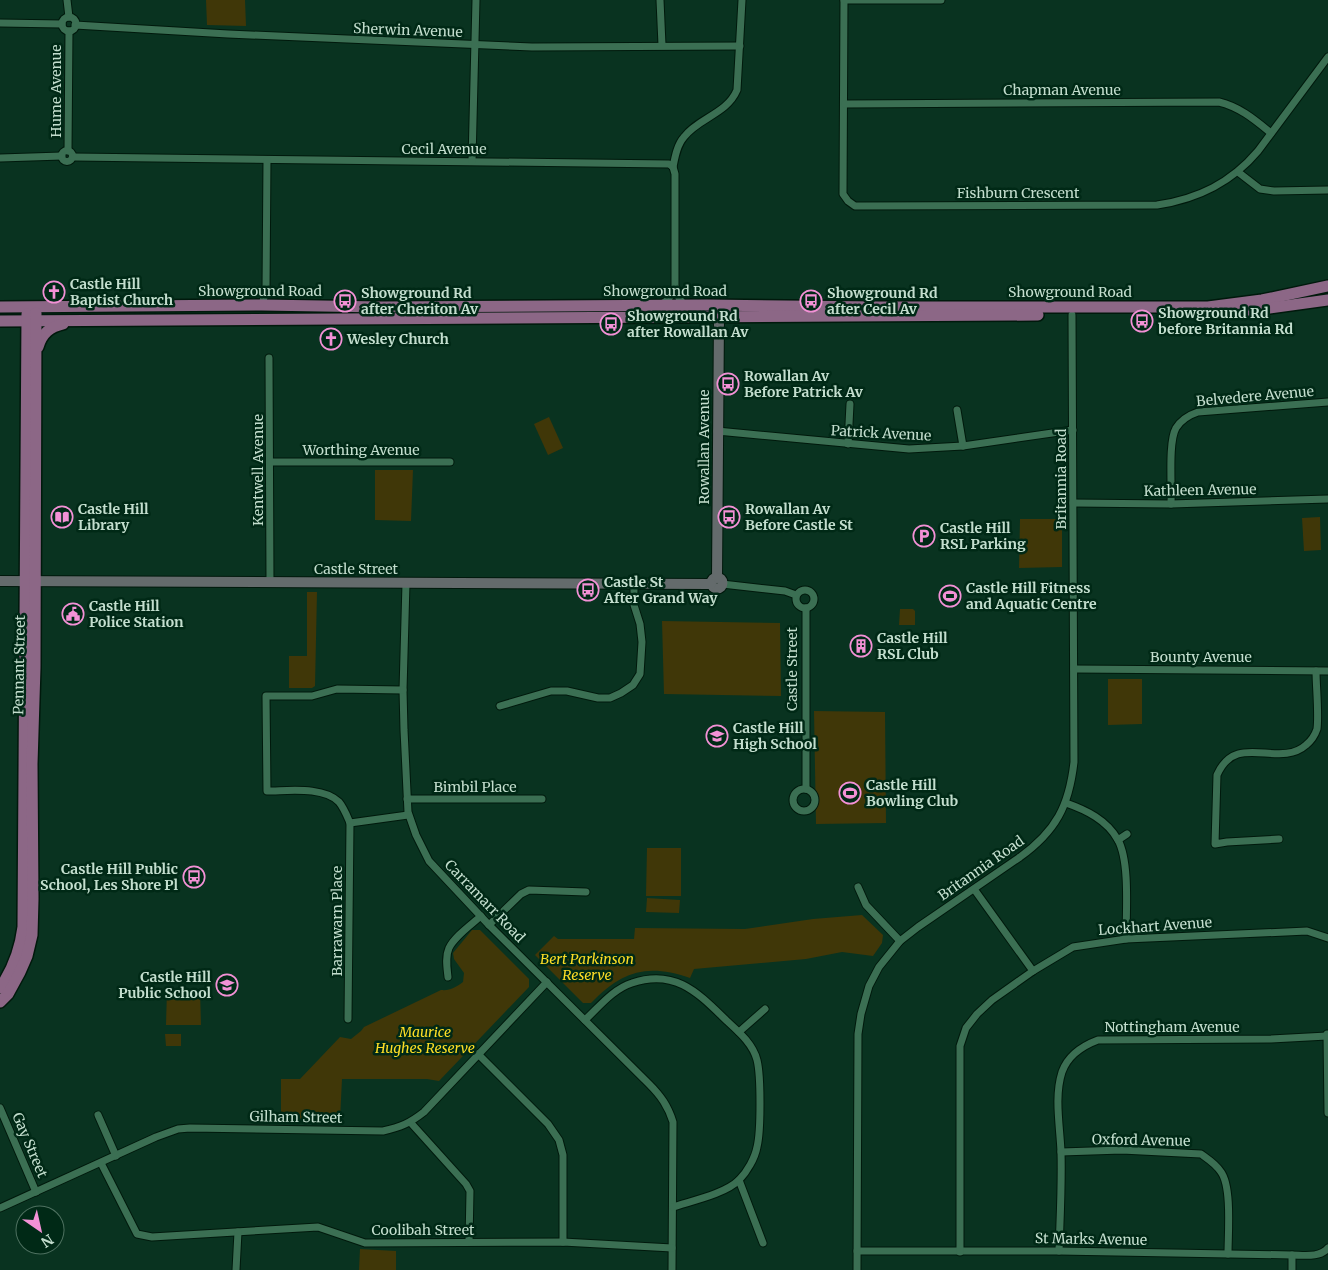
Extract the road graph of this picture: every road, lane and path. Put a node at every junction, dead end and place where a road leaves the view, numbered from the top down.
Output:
1 (68, 0) edge
2 (476, 0) edge
3 (660, 0) edge
4 (742, 0) edge
5 (844, 0) edge
6 (941, 0) edge
7 (69, 17) junction
8 (0, 23) edge
9 (62, 24) junction
10 (75, 25) junction
11 (69, 31) junction
12 (476, 45) junction
13 (662, 45) junction
14 (740, 46) junction
15 (1328, 57) edge
16 (845, 104) junction
17 (1271, 133) junction
18 (70, 154) junction
19 (0, 158) edge
20 (267, 160) junction
21 (472, 161) junction
22 (673, 167) junction
23 (1238, 172) junction
24 (1328, 190) edge
25 (1328, 286) edge
26 (675, 287) junction
27 (266, 290) junction
28 (1328, 300) edge
29 (262, 305) junction
30 (276, 306) junction
31 (657, 306) junction
32 (685, 306) junction
33 (31, 307) junction
34 (0, 308) edge
35 (719, 311) junction
36 (1072, 315) junction
37 (286, 319) junction
38 (31, 320) junction
39 (90, 320) junction
40 (0, 321) edge
41 (269, 358) dead end
42 (37, 366) junction
43 (1328, 402) edge
44 (850, 404) dead end
45 (957, 410) dead end
46 (1073, 430) junction
47 (717, 431) junction
48 (848, 444) junction
49 (963, 446) junction
50 (271, 462) junction
51 (450, 462) dead end
52 (1328, 499) edge
53 (1073, 503) junction
54 (1171, 504) junction
55 (30, 580) junction
56 (0, 581) edge
57 (270, 582) junction
58 (717, 582) junction
59 (406, 583) junction
60 (634, 584) junction
61 (796, 595) junction
62 (806, 608) junction
63 (1074, 669) junction
64 (1316, 671) junction
65 (1328, 671) edge
66 (403, 690) junction
67 (500, 706) dead end
68 (806, 789) dead end
69 (408, 799) junction
70 (542, 799) dead end
71 (1066, 803) junction
72 (408, 815) junction
73 (350, 823) junction
74 (1127, 834) dead end
75 (1279, 839) dead end
76 (1118, 840) junction
77 (858, 887) dead end
78 (974, 888) junction
79 (586, 892) dead end
80 (481, 916) junction
81 (489, 925) junction
82 (1328, 938) edge
83 (1126, 939) junction
84 (900, 941) junction
85 (1034, 971) junction
86 (448, 977) dead end
87 (547, 982) junction
88 (0, 988) edge
89 (0, 1002) edge
90 (765, 1009) dead end
91 (348, 1019) dead end
92 (585, 1020) junction
93 (739, 1032) junction
94 (1327, 1034) edge
95 (478, 1054) junction
96 (0, 1108) edge
97 (1328, 1113) edge
98 (98, 1115) dead end
99 (411, 1123) junction
100 (1061, 1152) junction
101 (116, 1156) junction
102 (101, 1163) junction
103 (738, 1180) junction
104 (36, 1192) junction
105 (673, 1207) junction
106 (0, 1208) edge
107 (238, 1232) junction
108 (470, 1242) junction
109 (563, 1242) junction
110 (763, 1243) dead end
111 (672, 1248) junction
112 (1326, 1250) edge
113 (857, 1251) junction
114 (1059, 1251) junction
115 (960, 1252) junction
116 (1228, 1254) junction
117 (1292, 1255) junction
118 (236, 1270) edge
119 (672, 1270) edge
120 (857, 1270) edge
121 (1292, 1270) edge

1 - 7 street
2 - 12 street
3 - 13 street
4 - 14 street
5 - 6 street
5 - 16 street, Fishburn Crescent
7 - 9 street
7 - 10 street
8 - 9 street
9 - 11 street
10 - 11 street
10 - 12 street, Sherwin Avenue
11 - 18 street, Hume Avenue
12 - 13 street, Sherwin Avenue
12 - 21 street
13 - 14 street, Sherwin Avenue
14 - 22 street
15 - 17 street, Fishburn Crescent
16 - 17 street, Chapman Avenue
16 - 23 street, Fishburn Crescent
17 - 23 street, Fishburn Crescent
18 - 19 street
18 - 20 street, Cecil Avenue
20 - 21 street, Cecil Avenue
20 - 27 street
21 - 22 street, Cecil Avenue
22 - 26 street
23 - 24 street
25 - 35 main road, Showground Road
26 - 31 street
26 - 32 street
27 - 29 street
27 - 30 street
28 - 36 main road, Showground Road
29 - 30 main road, Showground Road
29 - 33 main road, Showground Road
29 - 37 main road
30 - 31 main road, Showground Road
31 - 32 main road, Showground Road
32 - 35 main road, Showground Road
33 - 34 main road, Showground Road
33 - 38 main road
35 - 36 main road, Showground Road
35 - 37 main road, Showground Road
35 - 47 street, Rowallan Avenue
36 - 46 street, Britannia Road
37 - 39 main road, Showground Road
38 - 39 main road, Showground Road
38 - 40 main road, Showground Road
38 - 42 main road, Pennant Street
38 - 55 main road, Pennant Street
39 - 42 main road
41 - 50 street, Kentwell Avenue
42 - 55 main road, Pennant Street
43 - 54 street, Belvedere Avenue
44 - 48 street
45 - 49 street
46 - 49 street, Patrick Avenue
46 - 53 street, Britannia Road
47 - 48 street, Patrick Avenue
47 - 58 street, Rowallan Avenue
48 - 49 street, Patrick Avenue
50 - 51 street, Worthing Avenue
50 - 57 street, Kentwell Avenue
52 - 54 street, Kathleen Avenue
53 - 54 street, Kathleen Avenue
53 - 63 street, Britannia Road
55 - 56 street, Castle Street
55 - 57 street, Castle Street
55 - 88 main road, Pennant Street
55 - 89 main road, Pennant Street
57 - 59 street, Castle Street
58 - 60 street, Castle Street
58 - 61 street, Castle Street
59 - 60 street, Castle Street
59 - 66 street, Carramarr Road
60 - 67 street
61 - 62 street
61 - 62 street
62 - 68 street, Castle Street
63 - 64 street, Bounty Avenue
63 - 71 street, Britannia Road
64 - 65 street, Bounty Avenue
64 - 75 street
66 - 69 street, Carramarr Road
66 - 73 street
69 - 70 street, Bimbil Place
69 - 72 street, Carramarr Road
71 - 76 street
71 - 78 street, Britannia Road
72 - 73 street
72 - 80 street, Carramarr Road
73 - 91 street, Barrawarn Place
74 - 76 street
76 - 83 street
77 - 84 street
78 - 84 street, Britannia Road
78 - 85 street
79 - 81 street
80 - 81 street, Carramarr Road
80 - 86 street
81 - 87 street, Carramarr Road
82 - 83 street, Lockhart Avenue
83 - 85 street, Lockhart Avenue
84 - 113 street, Britannia Road
85 - 115 street, Lockhart Avenue
87 - 92 street, Carramarr Road
87 - 95 street, Gilham Street
90 - 93 street
92 - 93 street
92 - 105 street, Carramarr Road
93 - 103 street
94 - 97 street
94 - 100 street, Nottingham Avenue
95 - 99 street, Gilham Street
95 - 109 street
96 - 104 street, Gay Street
98 - 101 street
99 - 101 street, Gilham Street
99 - 108 street
100 - 114 street, Nottingham Avenue
100 - 116 street, Oxford Avenue
101 - 102 street, Gilham Street
102 - 104 street, Gilham Street
102 - 107 street, Coolibah Street
103 - 105 street
103 - 110 street
104 - 106 street, Gilham Street
105 - 111 street, Carramarr Road
107 - 108 street, Coolibah Street
107 - 118 street
108 - 109 street, Coolibah Street
109 - 111 street, Coolibah Street
111 - 119 street, Carramarr Road
112 - 117 street, St Marks Avenue
113 - 115 street, St Marks Avenue
113 - 120 street, Britannia Road
114 - 115 street, St Marks Avenue
114 - 116 street, St Marks Avenue
116 - 117 street, St Marks Avenue
117 - 121 street

